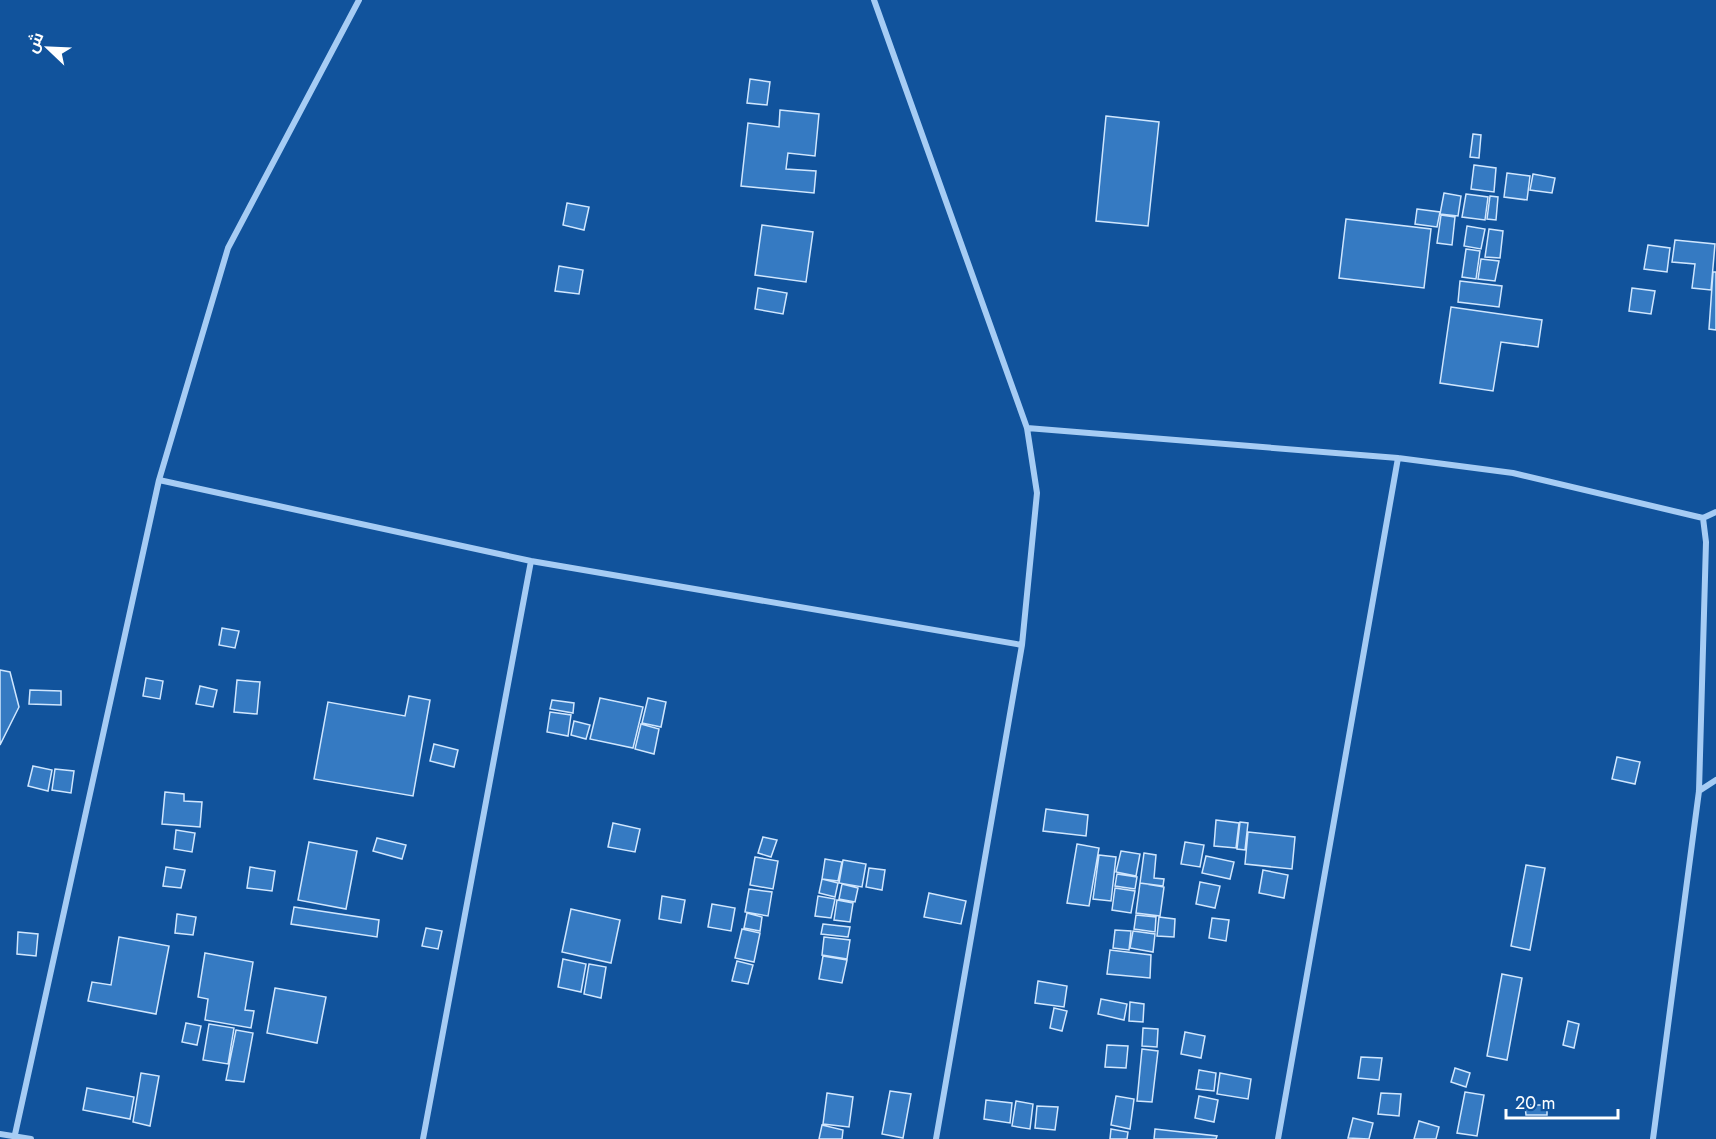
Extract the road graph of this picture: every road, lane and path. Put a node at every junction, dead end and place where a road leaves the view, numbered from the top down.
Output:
1 (359, 0) edge
2 (874, 0) edge
3 (1027, 428) junction
4 (1398, 458) junction
5 (159, 480) junction
6 (1716, 512) edge
7 (1703, 518) junction
8 (531, 561) junction
9 (1022, 645) junction
10 (1716, 780) edge
11 (1699, 791) junction
12 (0, 1134) edge
13 (14, 1138) edge
14 (31, 1139) edge
15 (423, 1139) edge
16 (936, 1139) edge
17 (1278, 1139) edge
18 (1653, 1139) edge

1 - 5 street
2 - 3 street
3 - 4 street
3 - 9 street
4 - 7 street
4 - 17 street
5 - 8 street
5 - 13 street
6 - 7 street
7 - 11 street
8 - 9 street
8 - 15 street
9 - 16 street
10 - 11 street
11 - 18 street
12 - 13 street
13 - 14 street

